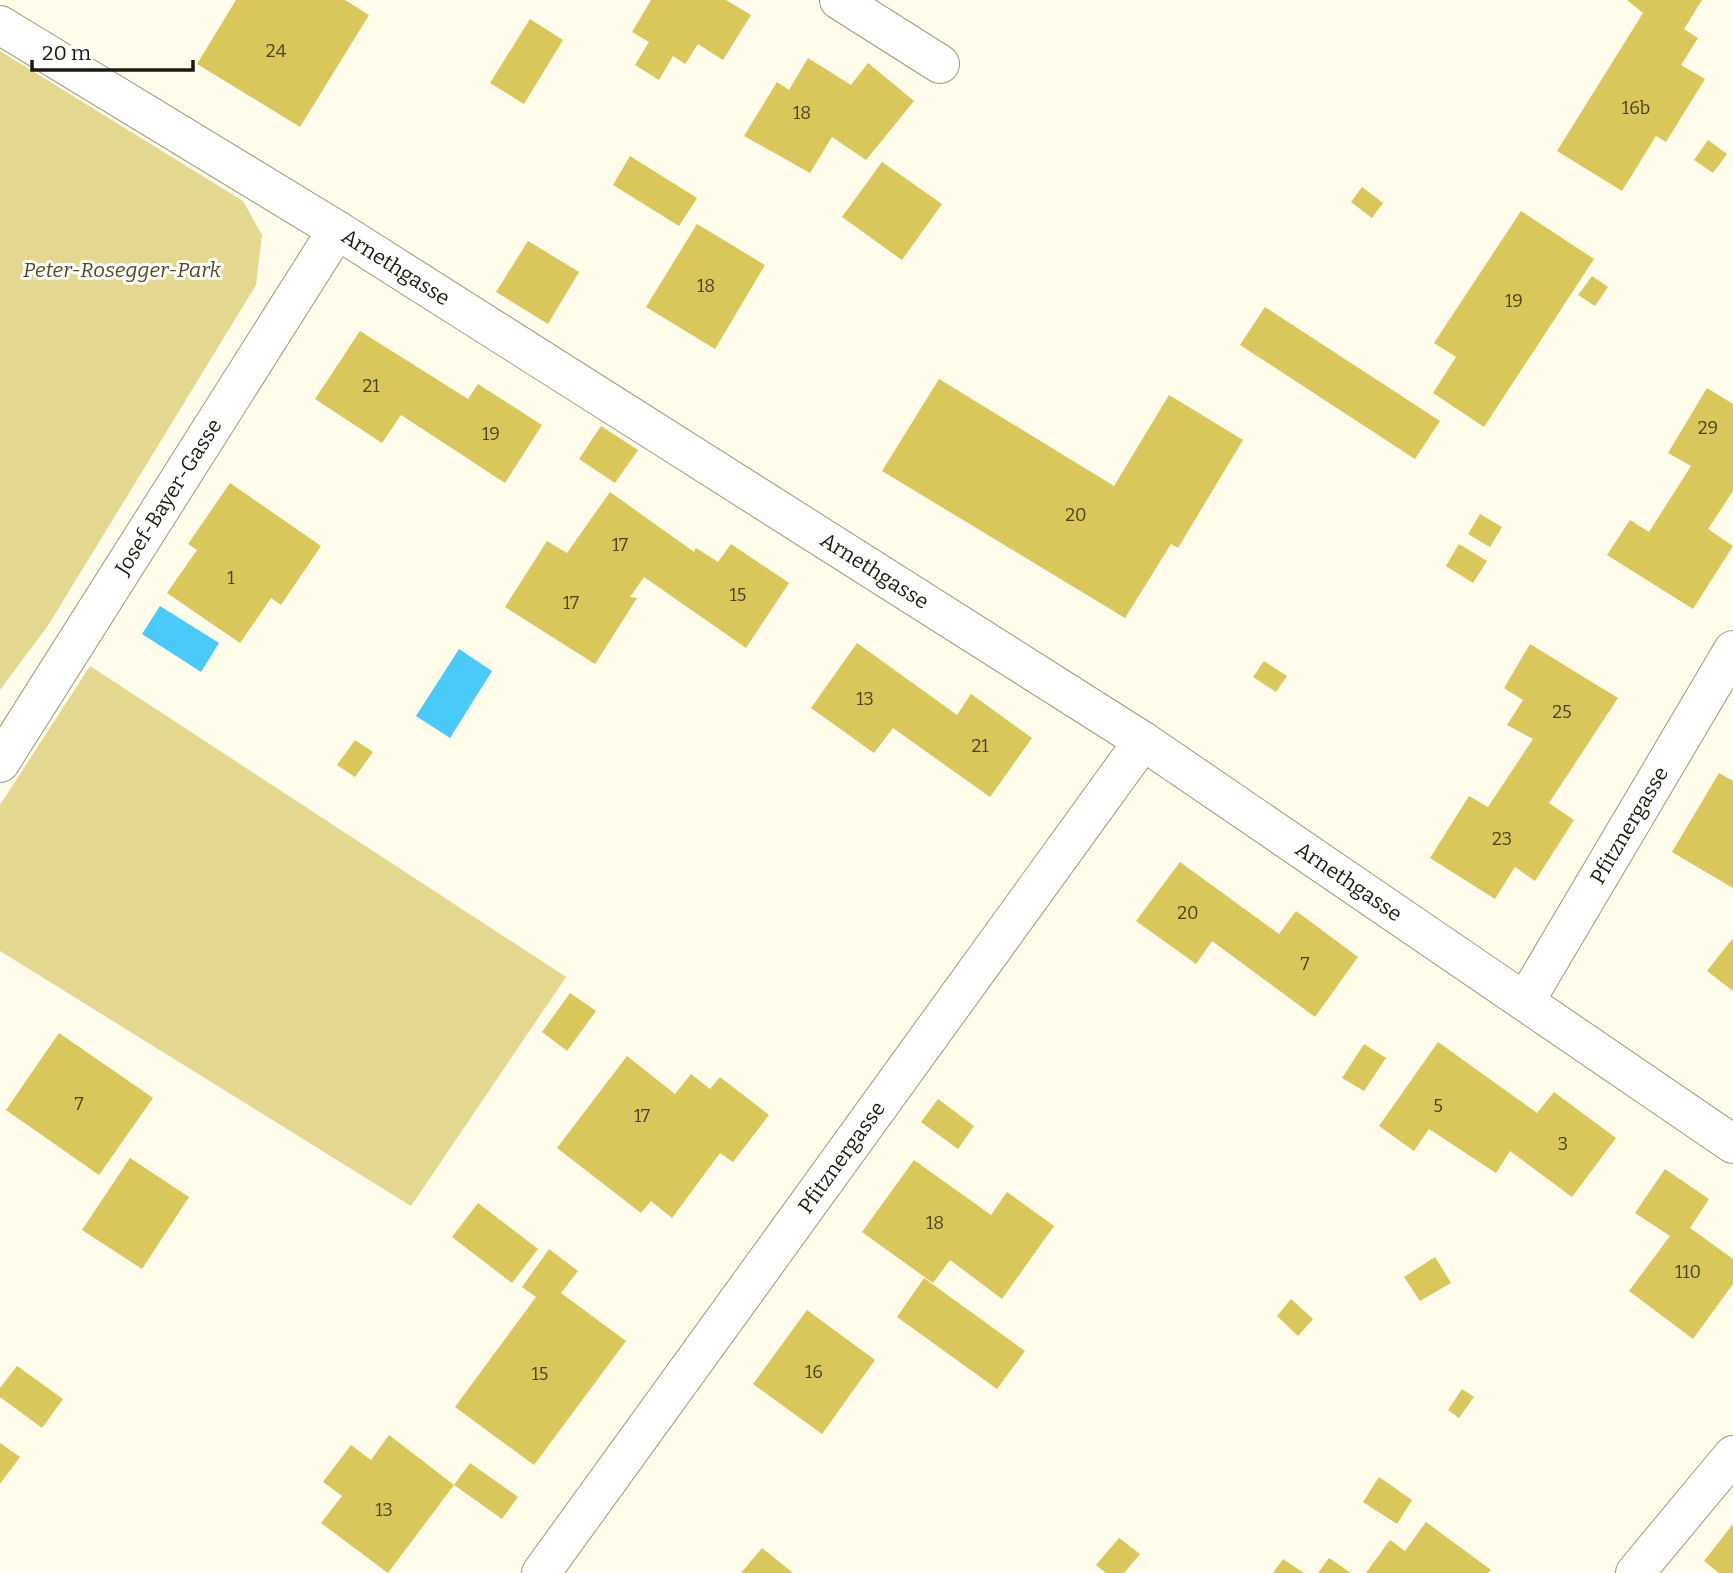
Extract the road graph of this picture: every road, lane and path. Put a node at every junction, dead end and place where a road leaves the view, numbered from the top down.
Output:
1 (839, 0) edge
2 (0, 24) edge
3 (940, 64) dead end
4 (337, 230) junction
5 (1733, 650) edge
6 (1143, 741) junction
7 (0, 763) edge
8 (1526, 1000) junction
9 (1733, 1144) edge
10 (1733, 1455) edge
11 (541, 1573) edge
12 (1635, 1573) edge

1 - 3 street
2 - 4 street, Arnethgasse
4 - 6 street, Arnethgasse
4 - 7 street, Josef-Bayer-Gasse
5 - 8 street, Pfitznergasse
6 - 8 street, Arnethgasse
6 - 11 street, Pfitznergasse
8 - 9 street, Arnethgasse
10 - 12 street

